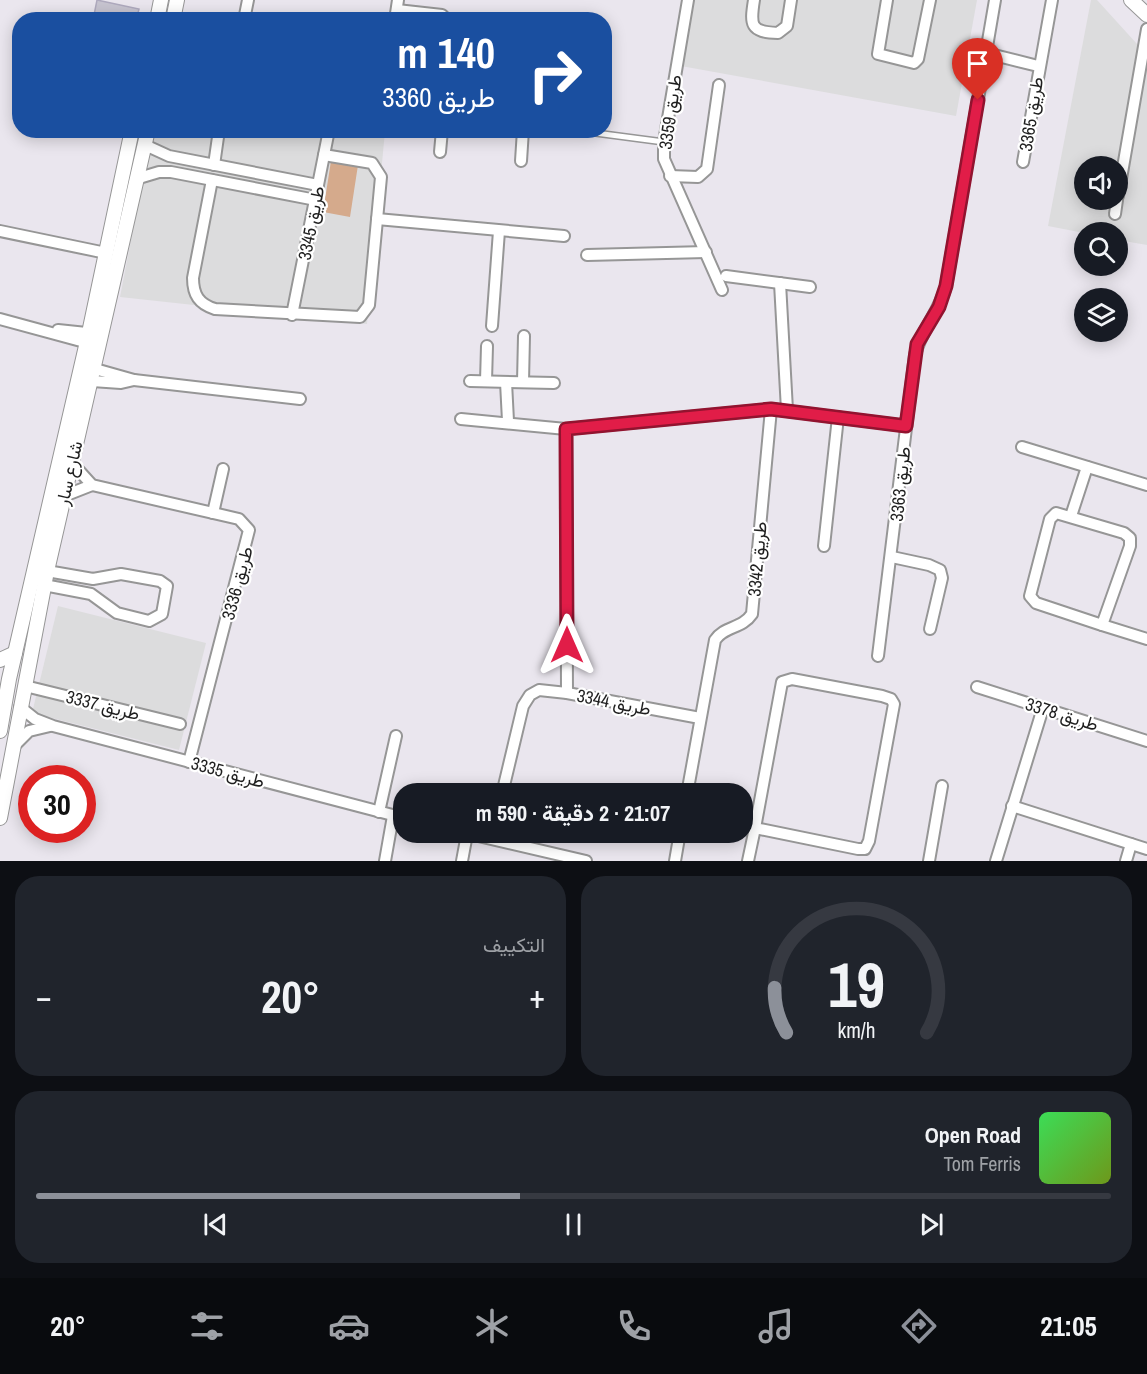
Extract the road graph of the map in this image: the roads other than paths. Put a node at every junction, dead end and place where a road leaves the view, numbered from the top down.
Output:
1 (688, 0) edge
2 (754, 0) edge
3 (791, 0) edge
4 (887, 0) edge
5 (930, 0) edge
6 (995, 0) edge
7 (1052, 0) edge
8 (1131, 0) edge
9 (397, 10) edge
10 (415, 12) edge
11 (1147, 15) edge
12 (1147, 29) edge
13 (986, 54) junction
14 (1038, 66) junction
15 (719, 85) dead end
16 (612, 135) edge
17 (130, 138) edge
18 (146, 138) edge
19 (218, 138) edge
20 (327, 138) edge
21 (441, 138) edge
22 (522, 138) edge
23 (664, 142) junction
24 (145, 145) junction
25 (440, 152) dead end
26 (324, 155) junction
27 (1124, 156) edge
28 (521, 161) dead end
29 (1023, 162) dead end
30 (214, 165) junction
31 (670, 176) junction
32 (139, 178) junction
33 (211, 180) junction
34 (318, 185) junction
35 (316, 200) junction
36 (1115, 210) edge
37 (1114, 214) dead end
38 (377, 219) junction
39 (0, 231) edge
40 (499, 231) junction
41 (564, 236) dead end
42 (706, 252) junction
43 (106, 253) junction
44 (587, 255) dead end
45 (726, 276) dead end
46 (780, 283) junction
47 (810, 287) dead end
48 (722, 290) dead end
49 (292, 315) junction
50 (0, 320) edge
51 (492, 326) dead end
52 (524, 336) dead end
53 (95, 339) junction
54 (487, 346) dead end
55 (93, 375) junction
56 (470, 381) dead end
57 (486, 381) junction
58 (506, 382) junction
59 (523, 382) junction
60 (554, 383) dead end
61 (300, 399) dead end
62 (771, 409) junction
63 (787, 410) junction
64 (838, 417) junction
65 (461, 419) dead end
66 (508, 422) junction
67 (906, 426) junction
68 (566, 429) junction
69 (1022, 447) dead end
70 (72, 463) junction
71 (1087, 467) junction
72 (223, 469) dead end
73 (92, 485) junction
74 (1147, 485) edge
75 (64, 496) junction
76 (213, 513) junction
77 (1071, 516) junction
78 (824, 546) dead end
79 (892, 557) junction
80 (45, 578) junction
81 (1102, 625) junction
82 (930, 629) dead end
83 (1147, 639) edge
84 (15, 653) junction
85 (879, 656) dead end
86 (0, 660) edge
87 (4, 676) edge
88 (25, 686) junction
89 (977, 687) dead end
90 (567, 693) junction
91 (20, 706) junction
92 (1043, 708) junction
93 (700, 718) junction
94 (180, 724) dead end
95 (53, 726) junction
96 (0, 731) edge
97 (396, 736) dead end
98 (1147, 741) edge
99 (13, 747) junction
100 (189, 762) junction
101 (505, 783) edge
102 (689, 783) edge
103 (942, 786) dead end
104 (1012, 807) junction
105 (379, 812) junction
106 (393, 816) edge
107 (0, 818) edge
108 (755, 828) junction
109 (393, 834) edge
110 (463, 843) edge
111 (518, 843) edge
112 (678, 843) edge
113 (1131, 844) junction
114 (1147, 849) edge
115 (385, 861) edge
116 (462, 861) edge
117 (586, 861) edge
118 (675, 861) edge
119 (748, 861) edge
120 (930, 861) edge
121 (996, 861) edge
122 (1126, 861) edge

1 - 23 street, طريق 3359
2 - 3 street
4 - 5 street
6 - 13 street, طريق 3363
7 - 14 street, طريق 3365
8 - 11 street
9 - 10 street
12 - 27 street
13 - 14 street, طريق 3365
13 - 67 street, طريق 3363
14 - 29 street, طريق 3365
15 - 31 street
16 - 23 lane
17 - 43 street, شارع سار
18 - 24 street, شارع سار
19 - 30 street
20 - 26 street, طريق 3345
21 - 25 street
22 - 28 street
23 - 31 street, طريق 3359
24 - 30 street
24 - 32 street, شارع سار
26 - 34 street, طريق 3345
26 - 38 street
30 - 33 street
30 - 34 street
31 - 42 street, طريق 3359
32 - 33 street
32 - 53 street, شارع سار
33 - 35 street
33 - 49 street
34 - 35 street, طريق 3345
35 - 49 street, طريق 3345
36 - 37 street
38 - 40 street
38 - 49 street
39 - 43 street
40 - 41 street
40 - 51 street
42 - 44 street
42 - 48 street, طريق 3359
43 - 53 street, شارع سار
45 - 46 street
46 - 47 street
46 - 63 street
50 - 53 street
52 - 59 street
53 - 55 street, شارع سار
53 - 84 street, شارع سار
54 - 57 street
55 - 61 street
55 - 70 street, شارع سار
56 - 57 street
57 - 58 street
58 - 59 street
58 - 66 street
59 - 60 street
62 - 63 street
62 - 68 street
62 - 93 street, طريق 3342
63 - 64 street
64 - 67 street
64 - 78 street
65 - 66 street
66 - 68 street
67 - 79 street, طريق 3363
68 - 90 street
69 - 71 street
70 - 73 street
70 - 75 street, شارع سار
71 - 74 street
71 - 77 street
72 - 76 street
73 - 75 street
73 - 76 street, طريق 3336
75 - 80 street, شارع سار
76 - 100 street, طريق 3336
77 - 81 street
77 - 81 street
79 - 82 street
79 - 85 street, طريق 3363
80 - 80 street
80 - 88 street, شارع سار
81 - 83 street
84 - 86 street
84 - 87 street, شارع سار
87 - 96 street, شارع سار
88 - 91 street, شارع سار
88 - 94 street, طريق 3337
89 - 92 street, طريق 3378
90 - 93 street, طريق 3344
90 - 101 street, طريق 3344
91 - 95 street, طريق 3335
91 - 99 street, شارع سار
92 - 98 street, طريق 3378
92 - 104 street
93 - 102 street, طريق 3342
95 - 99 street
95 - 100 street, طريق 3335
97 - 105 street
99 - 107 street, شارع سار
100 - 105 street, طريق 3335
103 - 120 street
104 - 113 street
104 - 121 street
105 - 106 street, طريق 3335
108 - 108 street
108 - 119 street
109 - 115 street
110 - 116 street
111 - 117 street
112 - 118 street
113 - 114 street
113 - 122 street

